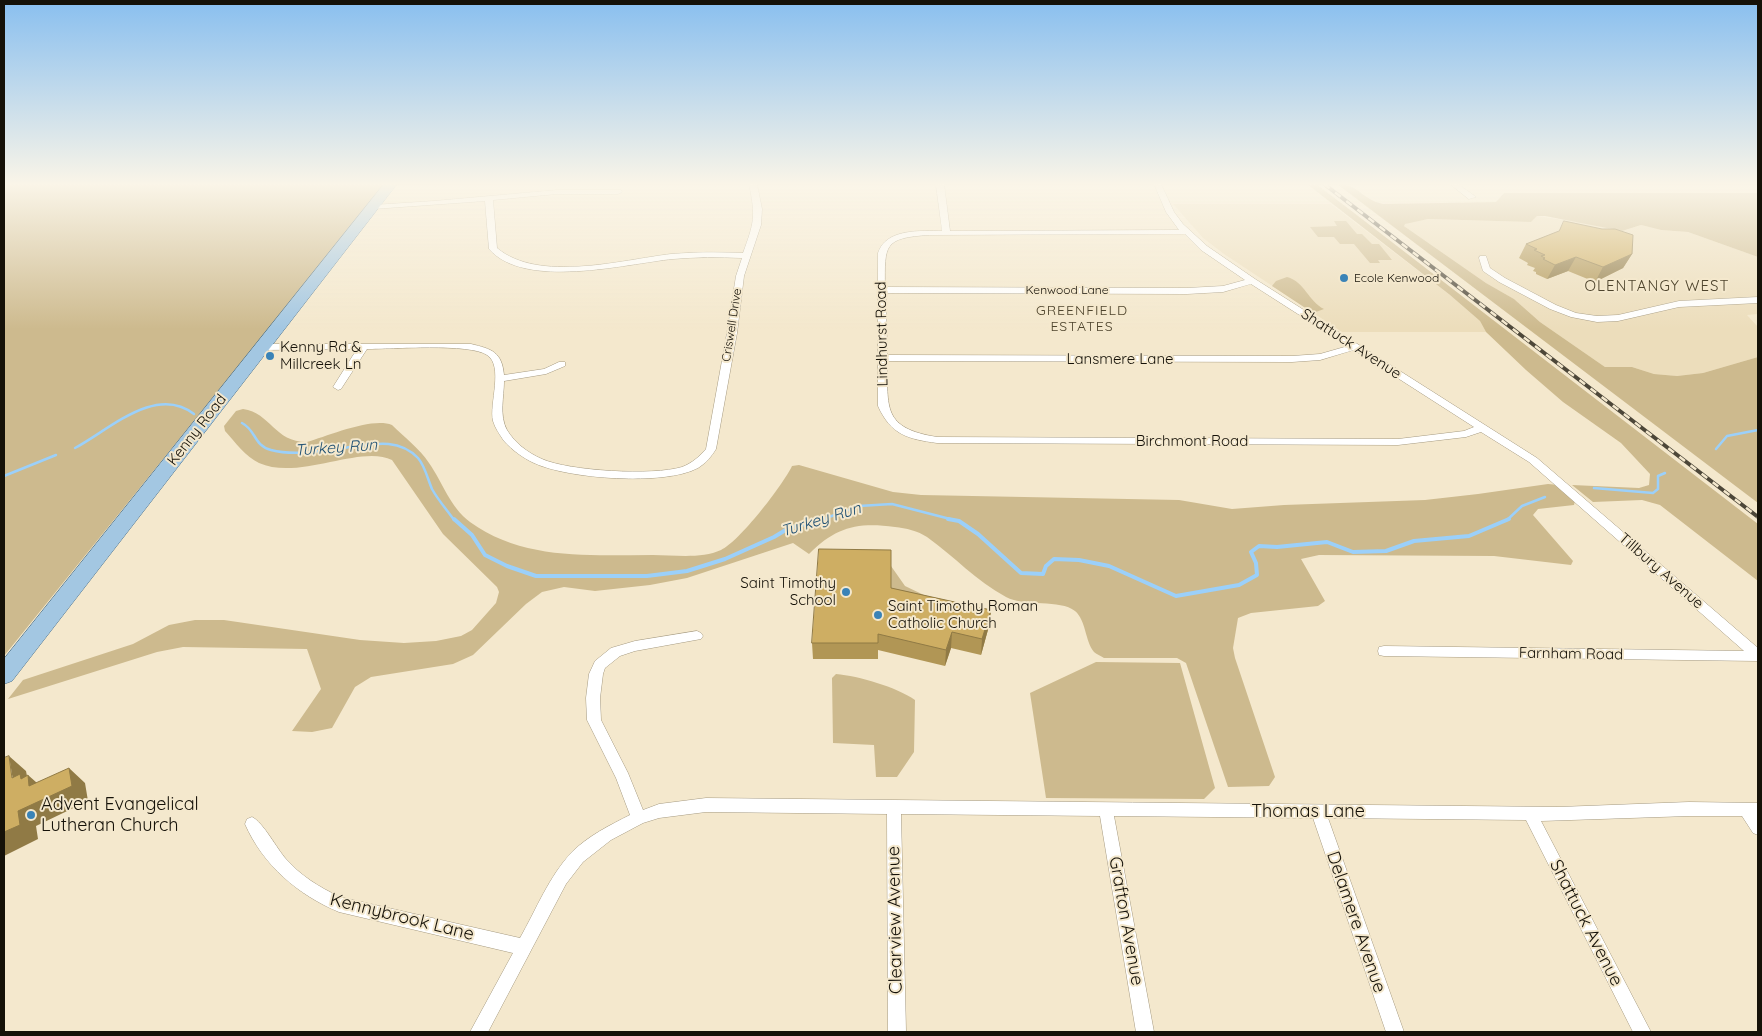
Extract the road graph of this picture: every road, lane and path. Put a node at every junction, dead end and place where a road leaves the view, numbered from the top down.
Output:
1 (354, 232) edge
2 (492, 232) edge
3 (755, 232) edge
4 (1102, 232) edge
5 (1185, 232) edge
6 (946, 233) joint
7 (747, 256) junction
8 (1483, 258) dead end
9 (1252, 281) junction
10 (882, 290) junction
11 (1758, 300) edge
12 (364, 346) junction
13 (262, 347) junction
14 (1356, 347) junction
15 (882, 358) junction
16 (562, 364) dead end
17 (499, 380) junction
18 (338, 387) dead end
19 (1483, 427) junction
20 (900, 430) joint
21 (1564, 486) joint
22 (697, 636) dead end
23 (1384, 651) dead end
24 (1758, 656) edge
25 (4, 675) edge
26 (894, 808) junction
27 (1106, 810) junction
28 (1752, 810) edge
29 (1318, 812) junction
30 (1530, 814) junction
31 (638, 818) junction
32 (252, 824) dead end
33 (1758, 828) edge
34 (523, 948) junction
35 (479, 1032) edge
36 (896, 1032) edge
37 (1145, 1032) edge
38 (1395, 1032) edge
39 (1642, 1032) edge

1 - 13 main road, Kenny Road
2 - 7 street
3 - 7 street, Criswell Drive
4 - 6 street
5 - 9 street, Shattuck Avenue
6 - 10 street, Lindhurst Road
7 - 17 street, Criswell Drive
8 - 11 street
9 - 10 street, Kenwood Lane
9 - 14 street, Shattuck Avenue
10 - 15 street, Lindhurst Road
12 - 13 street
12 - 17 street
12 - 18 street
13 - 25 main road, Kenny Road
14 - 15 street, Lansmere Lane
14 - 19 street, Shattuck Avenue
15 - 20 street, Lindhurst Road
16 - 17 street
19 - 20 street, Birchmont Road
19 - 21 street, Shattuck Avenue
21 - 24 street, Tillbury Avenue
22 - 31 street
23 - 24 street, Farnham Road
26 - 27 street, Thomas Lane
26 - 31 street, Thomas Lane
26 - 36 street, Clearview Avenue
27 - 29 street, Thomas Lane
27 - 37 street, Grafton Avenue
28 - 30 street, Thomas Lane
28 - 33 street
29 - 30 street, Thomas Lane
29 - 38 street, Delamere Avenue
30 - 39 street, Shattuck Avenue
31 - 34 street, Thomas Lane
32 - 34 street, Kennybrook Lane
34 - 35 street, Thomas Lane

